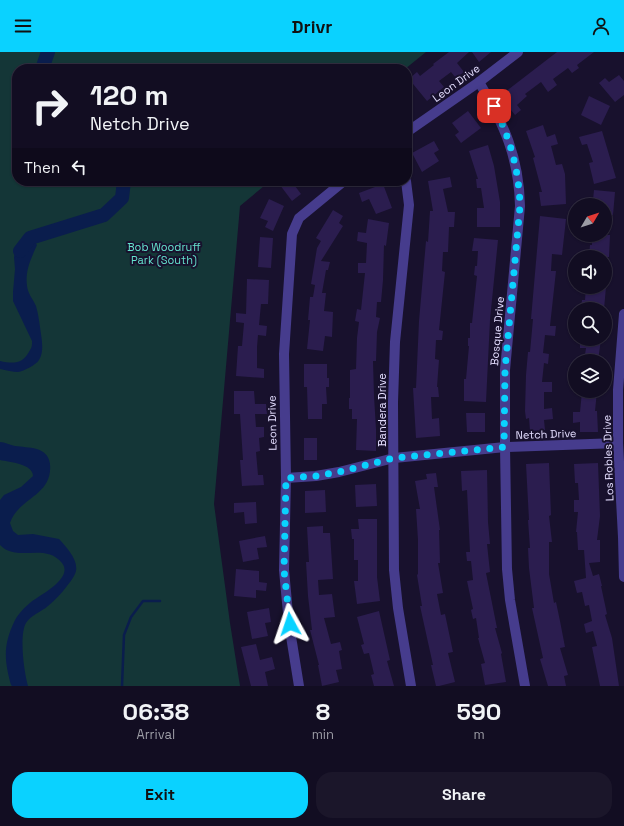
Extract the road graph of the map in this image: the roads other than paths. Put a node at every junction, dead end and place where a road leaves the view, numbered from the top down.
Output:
1 (518, 52) edge
2 (480, 82) junction
3 (412, 129) edge
4 (338, 186) edge
5 (407, 186) edge
6 (624, 314) edge
7 (618, 443) junction
8 (504, 447) junction
9 (394, 458) junction
10 (286, 478) junction
11 (622, 494) edge
12 (624, 577) edge
13 (299, 686) edge
14 (411, 686) edge
15 (525, 686) edge

1 - 2 street, Leon Drive
2 - 3 street, Leon Drive
2 - 8 street, Bosque Drive
4 - 10 street, Leon Drive
5 - 9 street, Bandera Drive
6 - 7 street, Los Robles Drive
7 - 8 street, Netch Drive
7 - 11 street, Los Robles Drive
8 - 9 street, Netch Drive
8 - 15 street, Bosque Drive
9 - 10 street, Netch Drive
9 - 14 street, Bandera Drive
10 - 13 street, Leon Drive
11 - 12 street, Los Robles Drive

